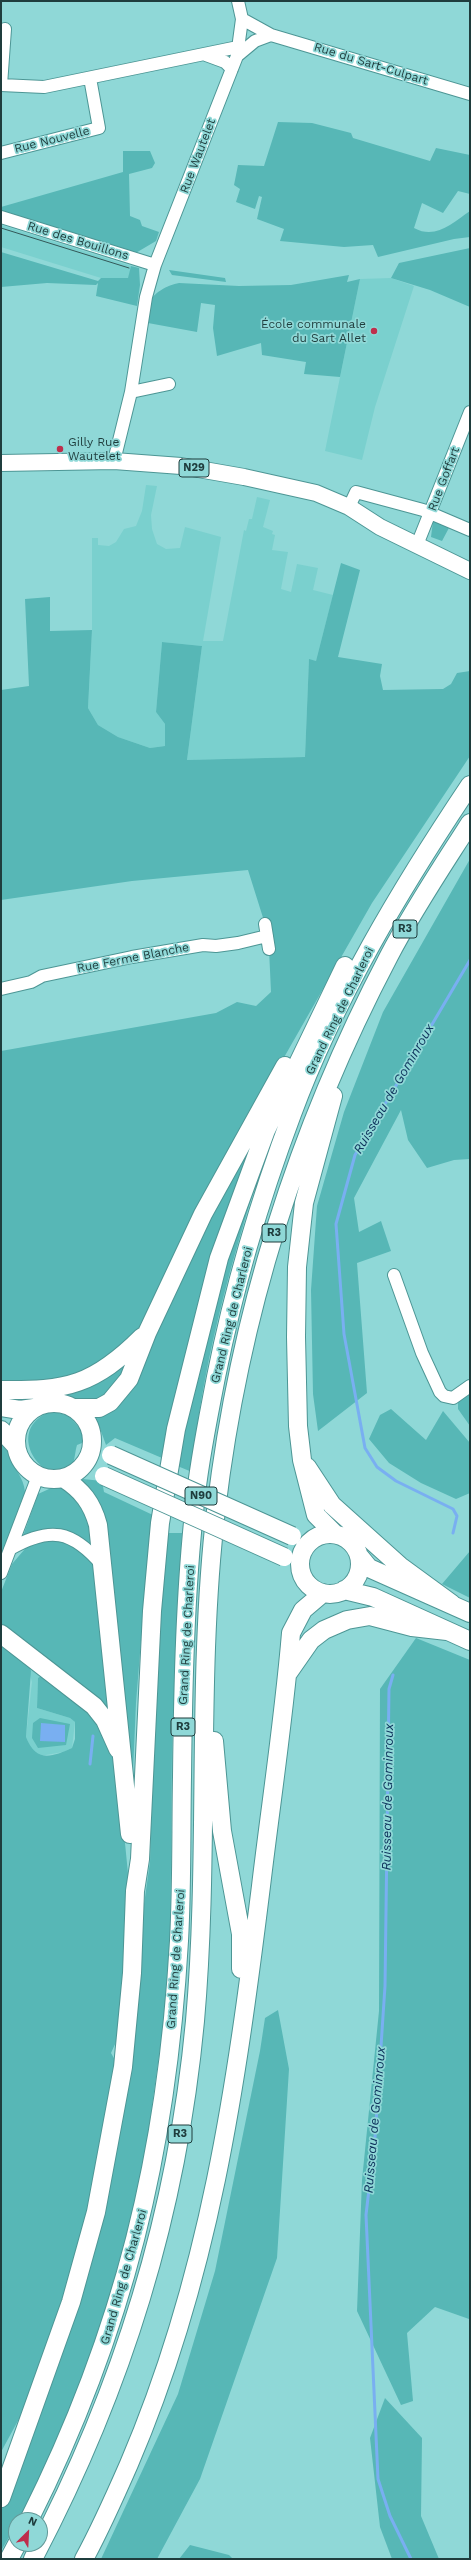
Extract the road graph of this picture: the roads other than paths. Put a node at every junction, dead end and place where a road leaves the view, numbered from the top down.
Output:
1 (238, 1) edge
2 (242, 19) junction
3 (5, 29) dead end
4 (271, 35) junction
5 (237, 52) junction
6 (204, 55) junction
7 (232, 69) junction
8 (90, 78) junction
9 (1, 85) edge
10 (470, 94) edge
11 (1, 153) edge
12 (1, 217) edge
13 (155, 265) junction
14 (169, 384) dead end
15 (131, 392) junction
16 (470, 412) edge
17 (114, 461) junction
18 (1, 463) edge
19 (273, 484) junction
20 (349, 508) junction
21 (430, 514) junction
22 (380, 527) junction
23 (470, 530) edge
24 (417, 545) junction
25 (470, 571) edge
26 (470, 785) edge
27 (470, 823) edge
28 (374, 941) junction
29 (269, 949) dead end
30 (345, 966) junction
31 (1, 989) edge
32 (347, 1040) junction
33 (394, 1274) dead end
34 (147, 1332) junction
35 (470, 1386) edge
36 (1, 1390) edge
37 (1, 1407) edge
38 (34, 1408) junction
39 (74, 1408) junction
40 (1, 1430) edge
41 (92, 1440) junction
42 (16, 1446) junction
43 (302, 1460) junction
44 (38, 1476) junction
45 (68, 1476) junction
46 (334, 1533) junction
47 (313, 1538) junction
48 (10, 1549) junction
49 (360, 1557) junction
50 (102, 1565) junction
51 (300, 1569) junction
52 (1, 1573) edge
53 (344, 1590) junction
54 (323, 1593) junction
55 (452, 1604) junction
56 (470, 1613) edge
57 (447, 1631) junction
58 (1, 1634) edge
59 (470, 1641) edge
60 (288, 1673) junction
61 (205, 1684) junction
62 (126, 1770) junction
63 (135, 1891) junction
64 (242, 2026) junction
65 (26, 2427) junction
66 (1, 2473) edge
67 (1, 2498) edge
68 (34, 2512) edge
69 (33, 2559) edge
70 (84, 2559) edge

1 - 2 street
2 - 4 street, Rue du Sart-Culpart
2 - 5 street, Rue Wautelet
3 - 9 street
4 - 5 street
4 - 10 street, Rue du Sart-Culpart
5 - 6 street
5 - 7 street, Rue Wautelet
6 - 7 street
6 - 8 street
7 - 13 street, Rue Wautelet
8 - 9 street
8 - 11 street, Rue Nouvelle
12 - 13 street, Rue des Bouillons
13 - 15 street, Rue Wautelet
14 - 15 street
15 - 17 street
16 - 21 street, Rue Goffart
17 - 18 main road, N29
17 - 19 main road, N29
19 - 20 main road, N29
19 - 22 main road, N29
20 - 21 street
20 - 22 main road, N29
21 - 23 street
21 - 24 street, Rue Goffart
22 - 24 main road, N29
24 - 25 main road, N29
26 - 28 highway, Grand Ring de Charleroi / R3
27 - 32 highway, Grand Ring de Charleroi / R3
28 - 30 highway
28 - 68 highway, Grand Ring de Charleroi / R3
29 - 31 street, Rue Ferme Blanche
30 - 34 highway
30 - 63 highway
32 - 43 highway
32 - 61 highway, Grand Ring de Charleroi / R3
33 - 35 street
34 - 36 highway
34 - 39 highway
37 - 38 highway
38 - 39 highway
38 - 42 highway
39 - 41 highway
40 - 42 highway
41 - 45 highway
41 - 47 highway, N90, bridge
42 - 44 highway
43 - 46 highway
43 - 55 highway
44 - 45 highway
44 - 48 street
45 - 50 highway
45 - 51 highway, N90, bridge
46 - 47 highway
46 - 49 highway
47 - 51 highway
48 - 50 street
48 - 52 street
49 - 53 highway
49 - 55 highway
50 - 62 highway
51 - 54 highway
53 - 54 highway
53 - 57 highway
54 - 60 highway
55 - 56 highway
57 - 59 highway
57 - 60 highway
58 - 62 highway
60 - 64 highway
61 - 64 highway
61 - 69 highway, Grand Ring de Charleroi / R3
62 - 63 highway
63 - 65 highway
64 - 70 highway
65 - 66 highway
65 - 67 highway

